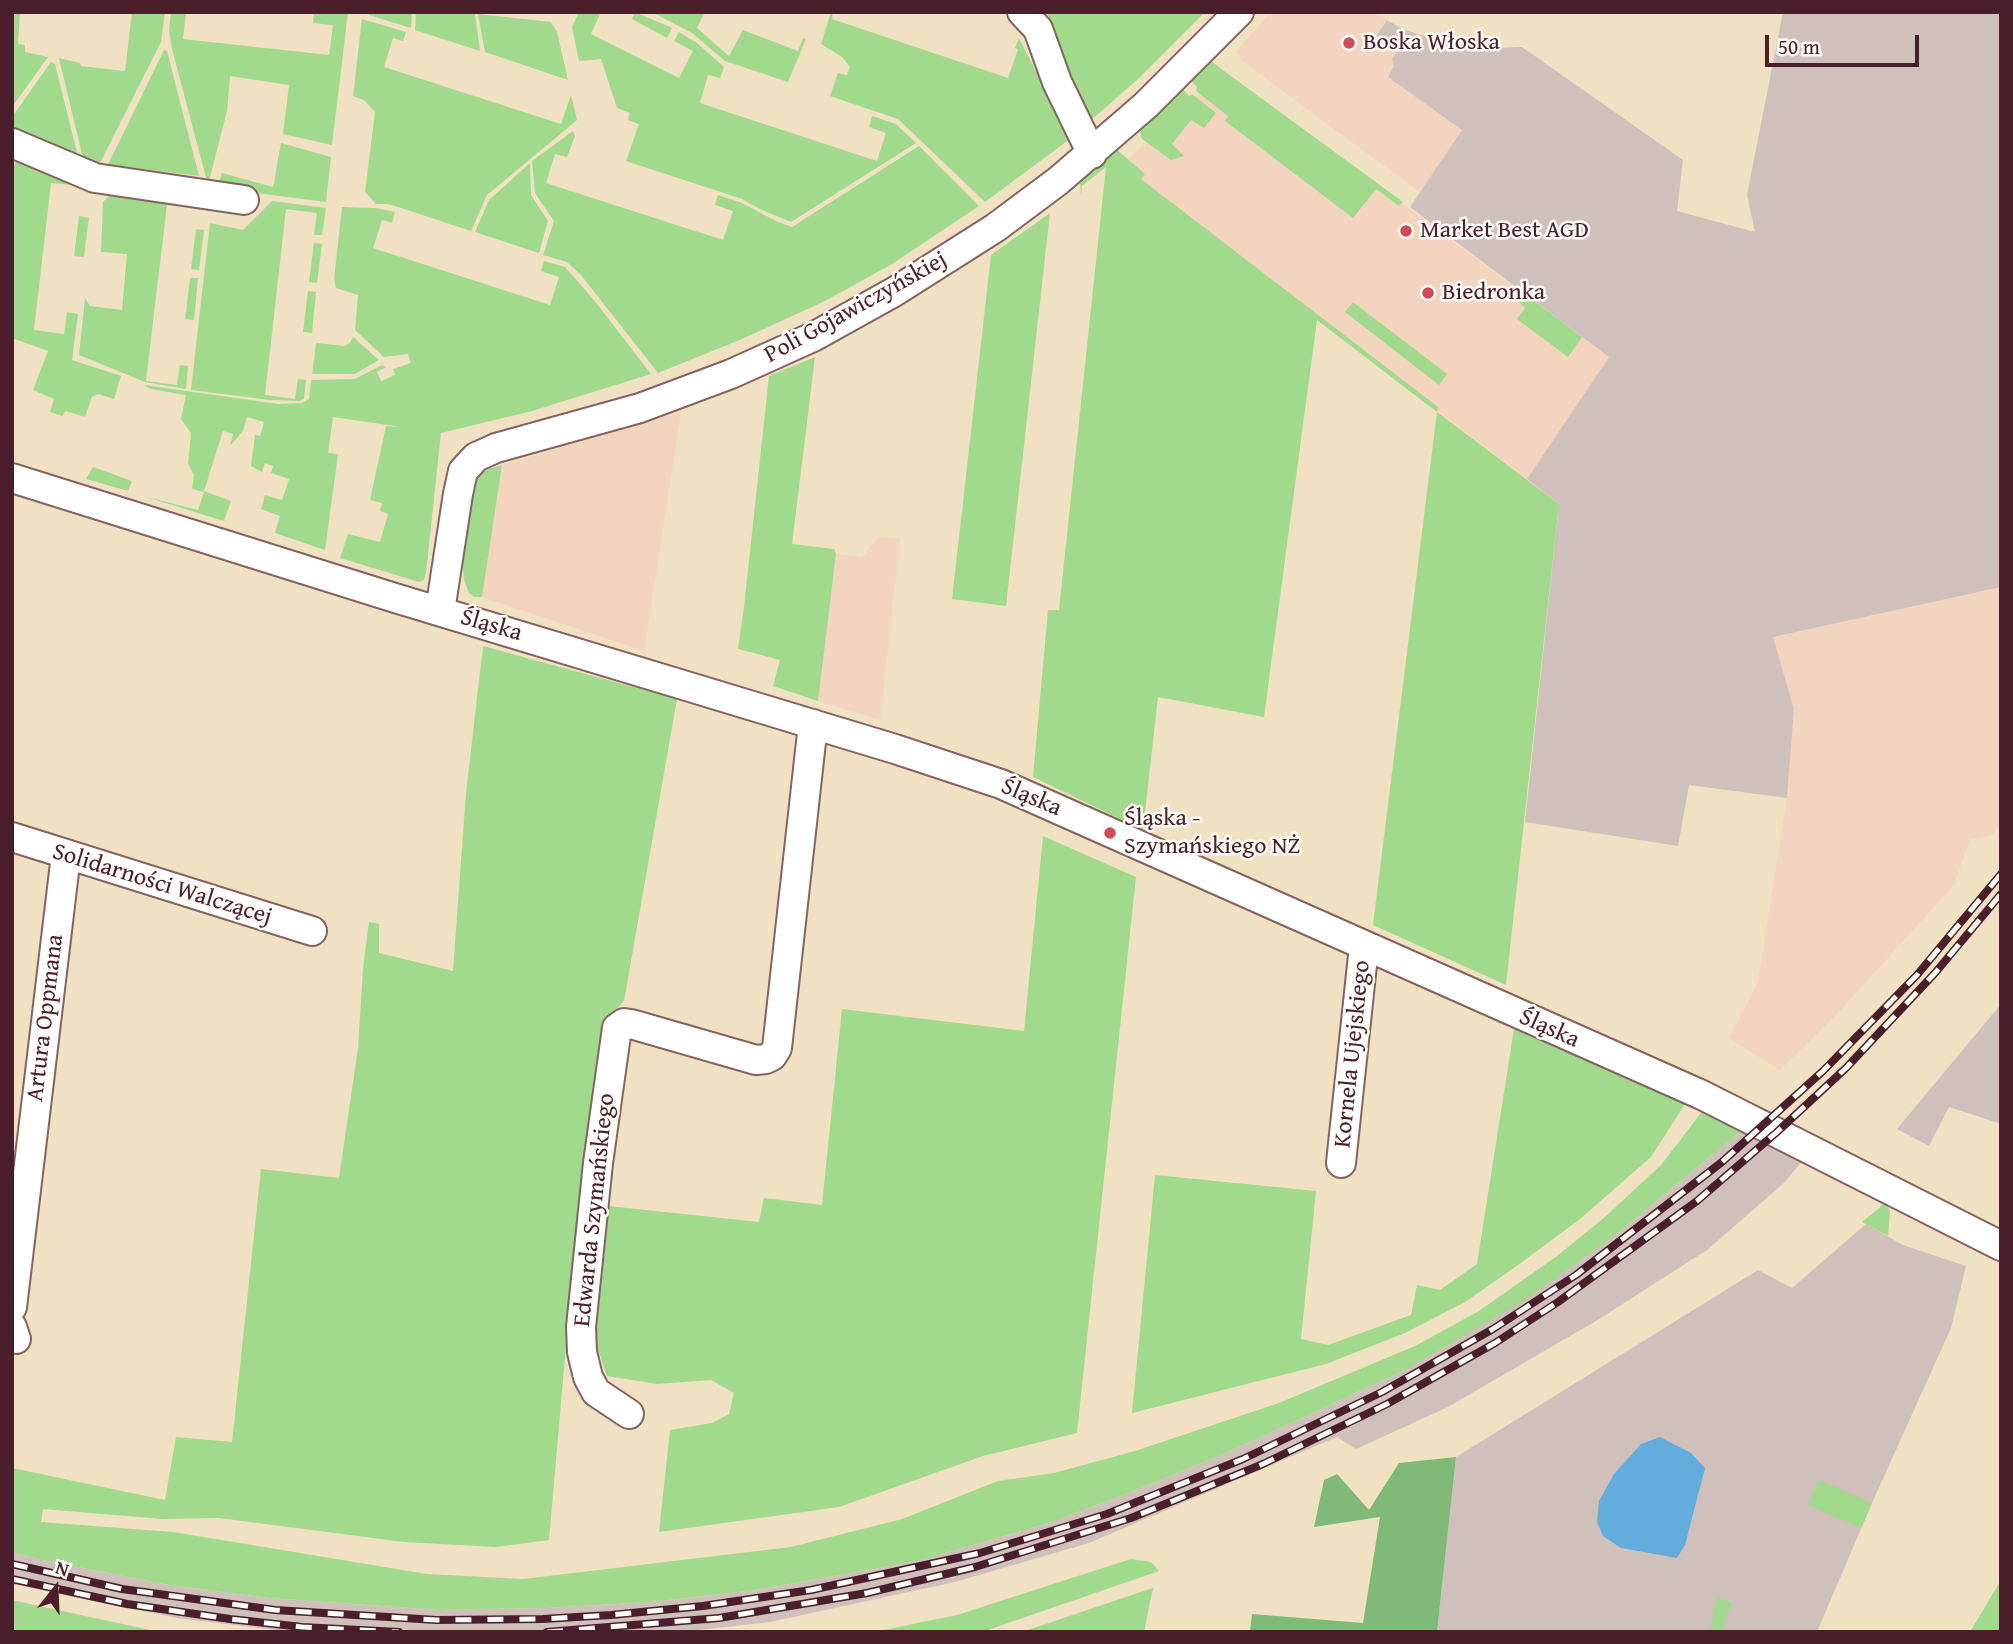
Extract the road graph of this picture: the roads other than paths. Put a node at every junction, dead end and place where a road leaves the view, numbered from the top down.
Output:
1 (1022, 12) edge
2 (1239, 12) edge
3 (12, 143) edge
4 (1092, 154) junction
5 (244, 200) dead end
6 (12, 478) edge
7 (440, 611) junction
8 (814, 724) junction
9 (12, 837) edge
10 (66, 856) junction
11 (312, 932) dead end
12 (1364, 946) junction
13 (1341, 1163) dead end
14 (2001, 1246) edge
15 (12, 1307) edge
16 (629, 1414) dead end

1 - 4 street
2 - 4 street, Poli Gojawiczyńskiej
3 - 5 street
4 - 7 street, Poli Gojawiczyńskiej
6 - 7 street, Śląska
7 - 8 street, Śląska
8 - 12 street, Śląska
8 - 16 street, Edwarda Szymańskiego
9 - 10 street, Solidarności Walczącej
10 - 11 street, Solidarności Walczącej
10 - 15 street, Artura Oppmana
12 - 13 street, Kornela Ujejskiego
12 - 14 street, Śląska

